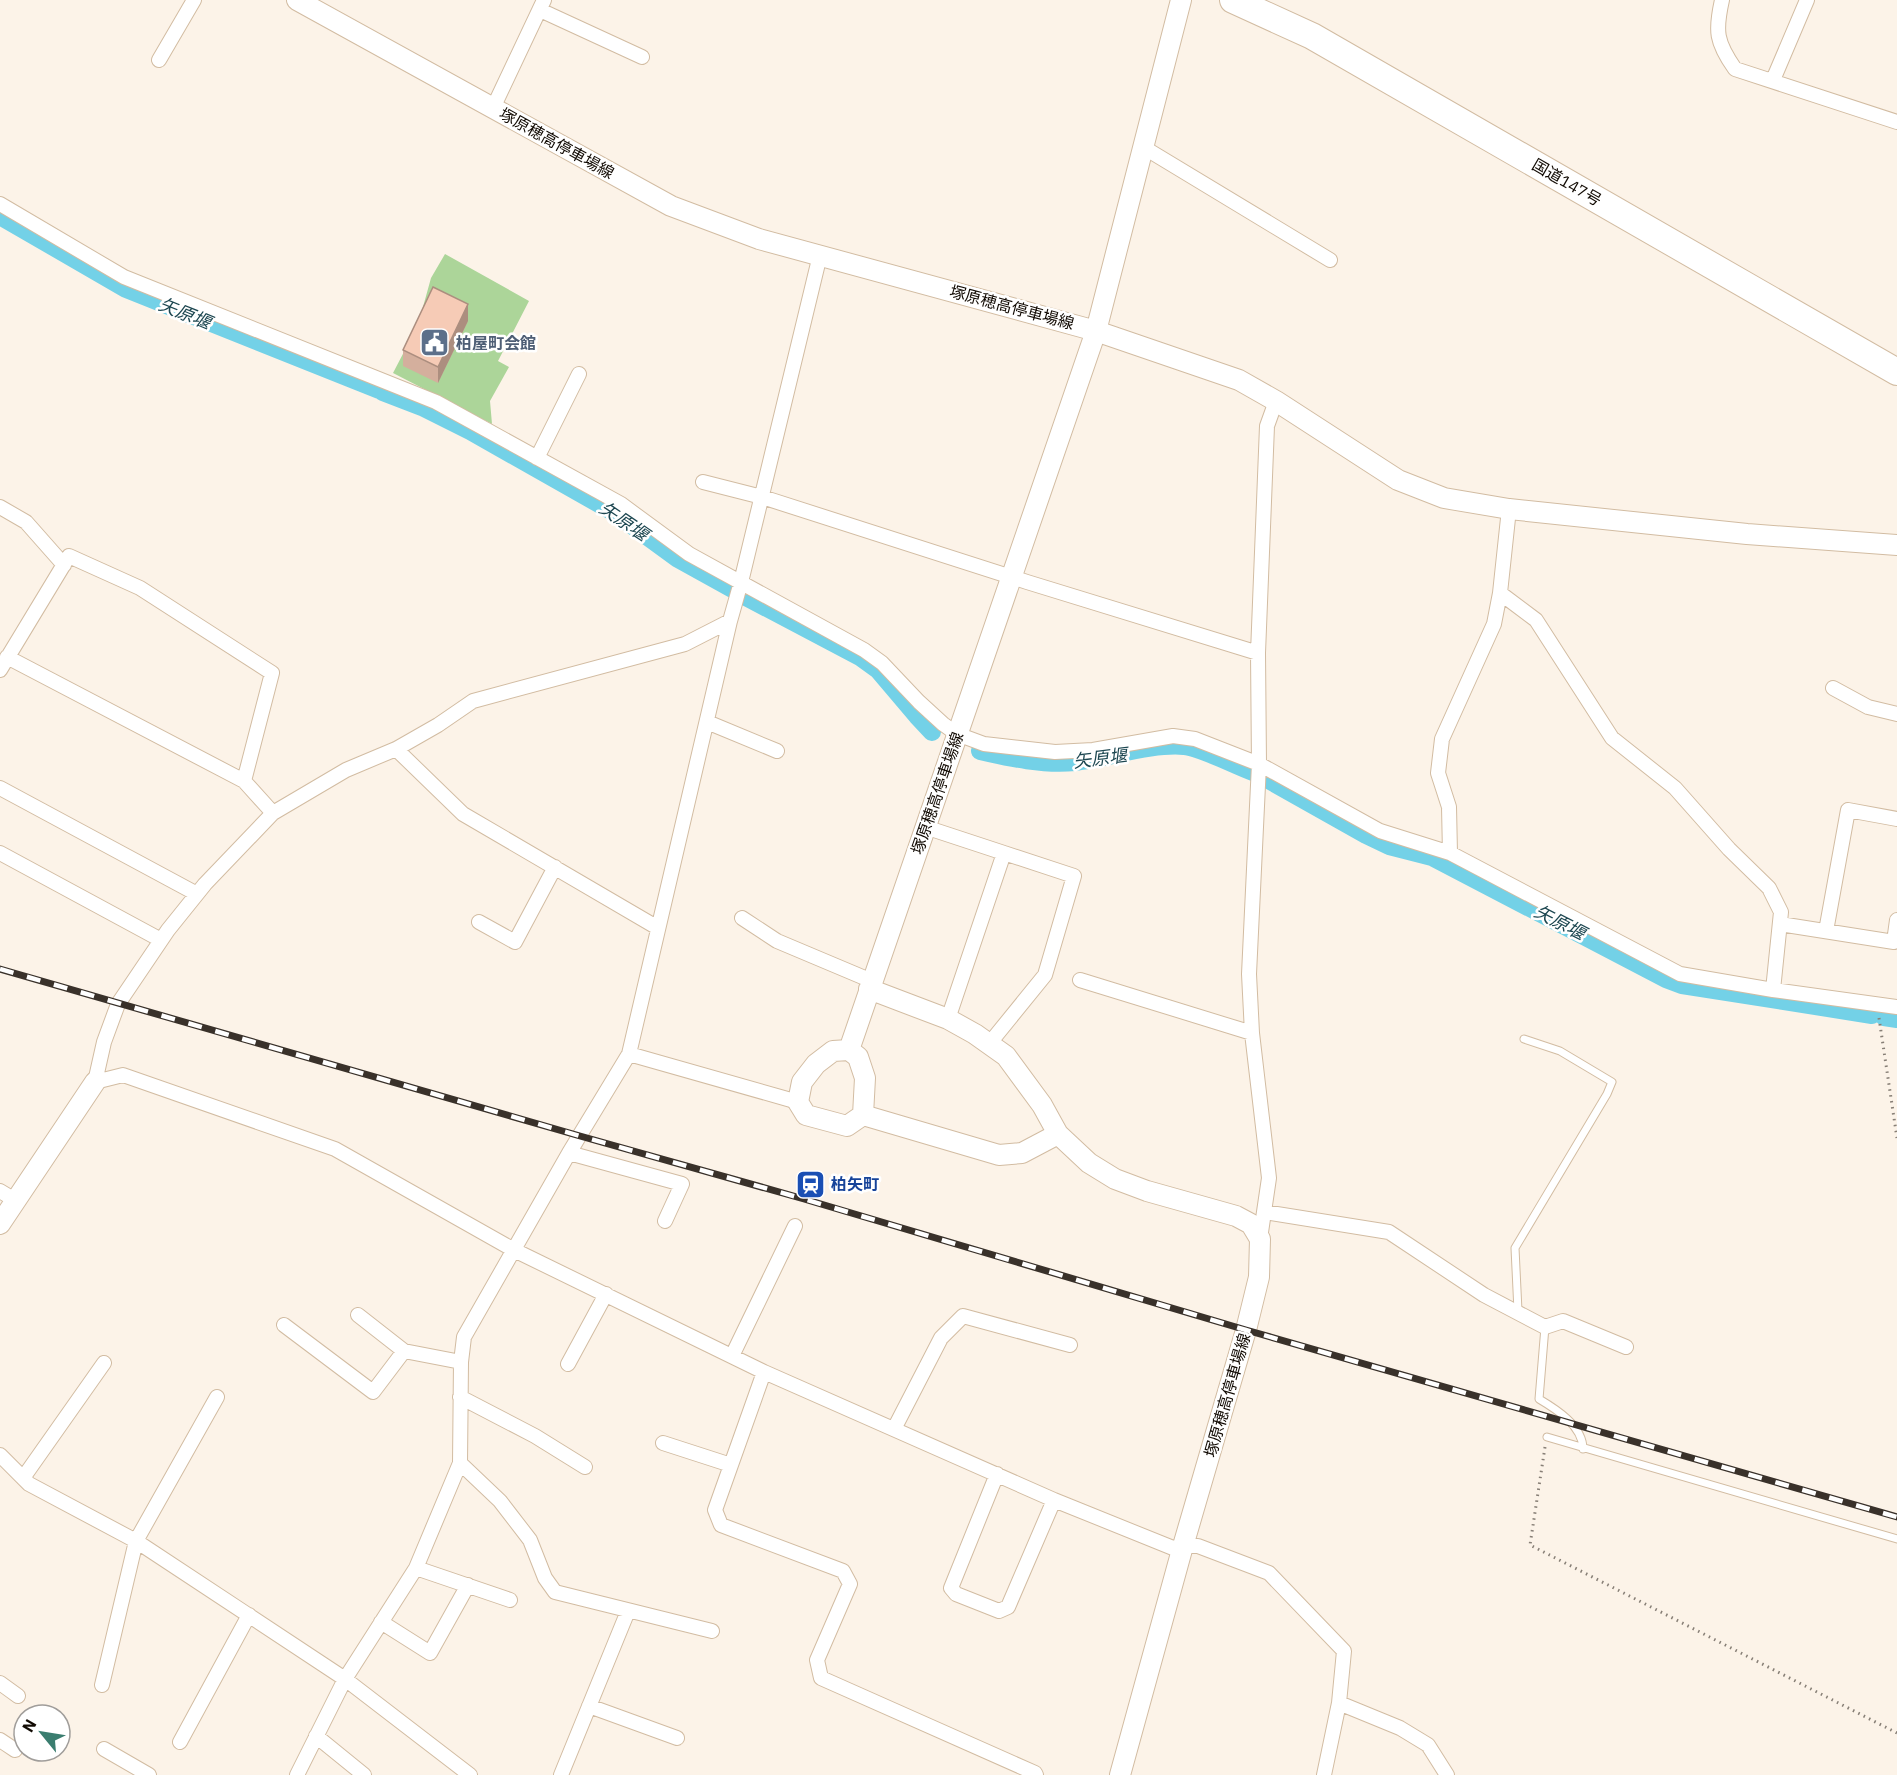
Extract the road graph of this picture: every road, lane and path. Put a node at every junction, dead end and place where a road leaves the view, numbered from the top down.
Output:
1 (194, 0) edge
2 (297, 0) edge
3 (1181, 0) edge
4 (1233, 0) edge
5 (1722, 0) edge
6 (1807, 0) edge
7 (542, 5) edge
8 (642, 57) dead end
9 (159, 60) dead end
10 (1773, 80) junction
11 (493, 108) junction
12 (1897, 122) edge
13 (1143, 147) junction
14 (0, 204) edge
15 (820, 255) junction
16 (1330, 260) dead end
17 (1096, 331) junction
18 (1897, 372) edge
19 (579, 374) dead end
20 (1276, 401) junction
21 (537, 458) junction
22 (703, 482) dead end
23 (762, 497) junction
24 (0, 507) edge
25 (1509, 509) junction
26 (1897, 545) edge
27 (64, 565) junction
28 (1011, 577) junction
29 (741, 582) junction
30 (1500, 593) junction
31 (730, 621) junction
32 (1258, 652) junction
33 (7, 657) junction
34 (0, 670) edge
35 (1833, 688) dead end
36 (1897, 714) edge
37 (707, 722) junction
38 (957, 734) junction
39 (396, 749) junction
40 (777, 751) dead end
41 (1259, 764) junction
42 (244, 781) junction
43 (3, 790) edge
44 (0, 804) edge
45 (273, 813) junction
46 (1897, 819) edge
47 (925, 827) junction
48 (0, 852) edge
49 (1004, 853) junction
50 (1450, 853) junction
51 (555, 867) junction
52 (197, 894) junction
53 (742, 918) dead end
54 (1897, 920) edge
55 (479, 922) dead end
56 (1780, 924) junction
57 (658, 928) junction
58 (1826, 931) junction
59 (161, 940) junction
60 (1080, 980) dead end
61 (871, 985) junction
62 (1773, 990) junction
63 (1879, 1004) junction
64 (1897, 1007) edge
65 (948, 1019) junction
66 (1252, 1033) junction
67 (1524, 1039) dead end
68 (989, 1044) junction
69 (849, 1050) junction
70 (629, 1054) junction
71 (95, 1082) junction
72 (798, 1102) junction
73 (863, 1115) junction
74 (1058, 1134) junction
75 (1897, 1138) edge
76 (569, 1153) junction
77 (7, 1196) edge
78 (1265, 1212) junction
79 (665, 1221) dead end
80 (0, 1224) edge
81 (795, 1226) dead end
82 (1260, 1239) junction
83 (514, 1250) junction
84 (606, 1294) junction
85 (1518, 1311) junction
86 (358, 1315) dead end
87 (284, 1325) dead end
88 (1545, 1327) junction
89 (1070, 1345) dead end
90 (1626, 1347) dead end
91 (404, 1351) junction
92 (732, 1356) junction
93 (461, 1362) junction
94 (104, 1364) dead end
95 (568, 1364) dead end
96 (764, 1372) junction
97 (216, 1397) dead end
98 (460, 1397) junction
99 (894, 1429) junction
100 (1547, 1437) joint
101 (663, 1443) dead end
102 (1583, 1449) junction
103 (0, 1455) edge
104 (460, 1463) junction
105 (731, 1465) junction
106 (585, 1467) dead end
107 (997, 1474) junction
108 (23, 1478) junction
109 (1054, 1500) junction
110 (1897, 1539) edge
111 (136, 1541) junction
112 (1183, 1546) junction
113 (416, 1568) junction
114 (468, 1586) junction
115 (510, 1600) dead end
116 (628, 1611) junction
117 (249, 1616) junction
118 (381, 1622) junction
119 (712, 1631) dead end
120 (345, 1678) junction
121 (0, 1683) edge
122 (102, 1685) dead end
123 (18, 1696) dead end
124 (1339, 1703) junction
125 (589, 1706) junction
126 (1897, 1732) edge
127 (316, 1736) junction
128 (677, 1738) dead end
129 (180, 1742) dead end
130 (104, 1749) dead end
131 (148, 1775) edge
132 (297, 1775) edge
133 (364, 1775) edge
134 (470, 1775) edge
135 (561, 1775) edge
136 (1036, 1775) edge
137 (1120, 1775) edge
138 (1324, 1775) edge
139 (1447, 1775) edge

1 - 9 street
2 - 11 main road, 塚原穂高停車場線
3 - 13 main road
4 - 18 highway, 国道147号
5 - 10 street
6 - 10 street
7 - 8 street
7 - 11 street
10 - 12 street
11 - 15 main road, 塚原穂高停車場線
13 - 16 street
13 - 17 main road
14 - 21 street
15 - 17 main road, 塚原穂高停車場線
15 - 23 street
17 - 20 main road
17 - 28 main road, 塚原穂高停車場線
19 - 21 street
20 - 25 main road
20 - 32 street
21 - 29 street
22 - 23 street
23 - 28 street
23 - 29 street
24 - 27 street
25 - 26 main road
25 - 30 street
27 - 33 street
27 - 42 street
28 - 32 street
28 - 38 main road, 塚原穂高停車場線
29 - 31 street
29 - 38 street
30 - 50 street
30 - 56 street
31 - 37 street
31 - 39 street
32 - 41 street
33 - 34 street
33 - 42 street
35 - 36 street
37 - 40 street
37 - 57 street
38 - 41 street
38 - 47 main road, 塚原穂高停車場線
39 - 45 street
39 - 51 street
41 - 50 street
41 - 66 street
42 - 45 street
43 - 44 street
43 - 52 street
45 - 52 street
46 - 58 street
47 - 49 street
47 - 61 main road, 塚原穂高停車場線
48 - 59 street
49 - 65 street
49 - 68 street
50 - 62 street
51 - 55 street
51 - 57 street
52 - 59 street
53 - 61 street
54 - 58 street
56 - 58 street
56 - 62 street
57 - 70 street
59 - 71 street
60 - 66 street
61 - 65 main road
61 - 69 main road, 塚原穂高停車場線
62 - 63 street
63 - 64 street
63 - 75 path
65 - 68 main road
66 - 78 street
67 - 85 lane
68 - 74 main road
69 - 72 main road
69 - 73 main road
70 - 72 street
70 - 76 street
71 - 77 main road
71 - 83 street
72 - 73 main road
73 - 74 main road
74 - 82 main road
76 - 79 street
76 - 83 street
77 - 80 main road
78 - 82 street
78 - 85 street
81 - 92 street
82 - 112 main road, 塚原穂高停車場線
83 - 84 street
83 - 93 street
84 - 92 street
84 - 95 street
85 - 88 street
86 - 91 street
87 - 91 street
88 - 90 street
88 - 102 lane
89 - 99 street
91 - 93 street
92 - 96 street
93 - 98 street
94 - 108 street
96 - 99 street
96 - 105 street
97 - 111 street
98 - 104 street
98 - 106 street
99 - 107 street
100 - 102 lane
100 - 126 path
101 - 105 street
102 - 110 lane
103 - 108 street
104 - 113 street
104 - 116 street
105 - 136 street
107 - 109 street
107 - 109 street
108 - 111 street
109 - 112 street
111 - 117 street
111 - 122 street
112 - 124 street
112 - 137 main road, 塚原穂高停車場線
113 - 114 street
113 - 118 street
114 - 115 street
114 - 118 street
116 - 119 street
116 - 125 street
117 - 120 street
117 - 129 street
118 - 120 street
120 - 127 street
120 - 134 street
121 - 123 street
124 - 138 street
124 - 139 street
125 - 128 street
125 - 135 street
127 - 132 street
127 - 133 street
130 - 131 street

